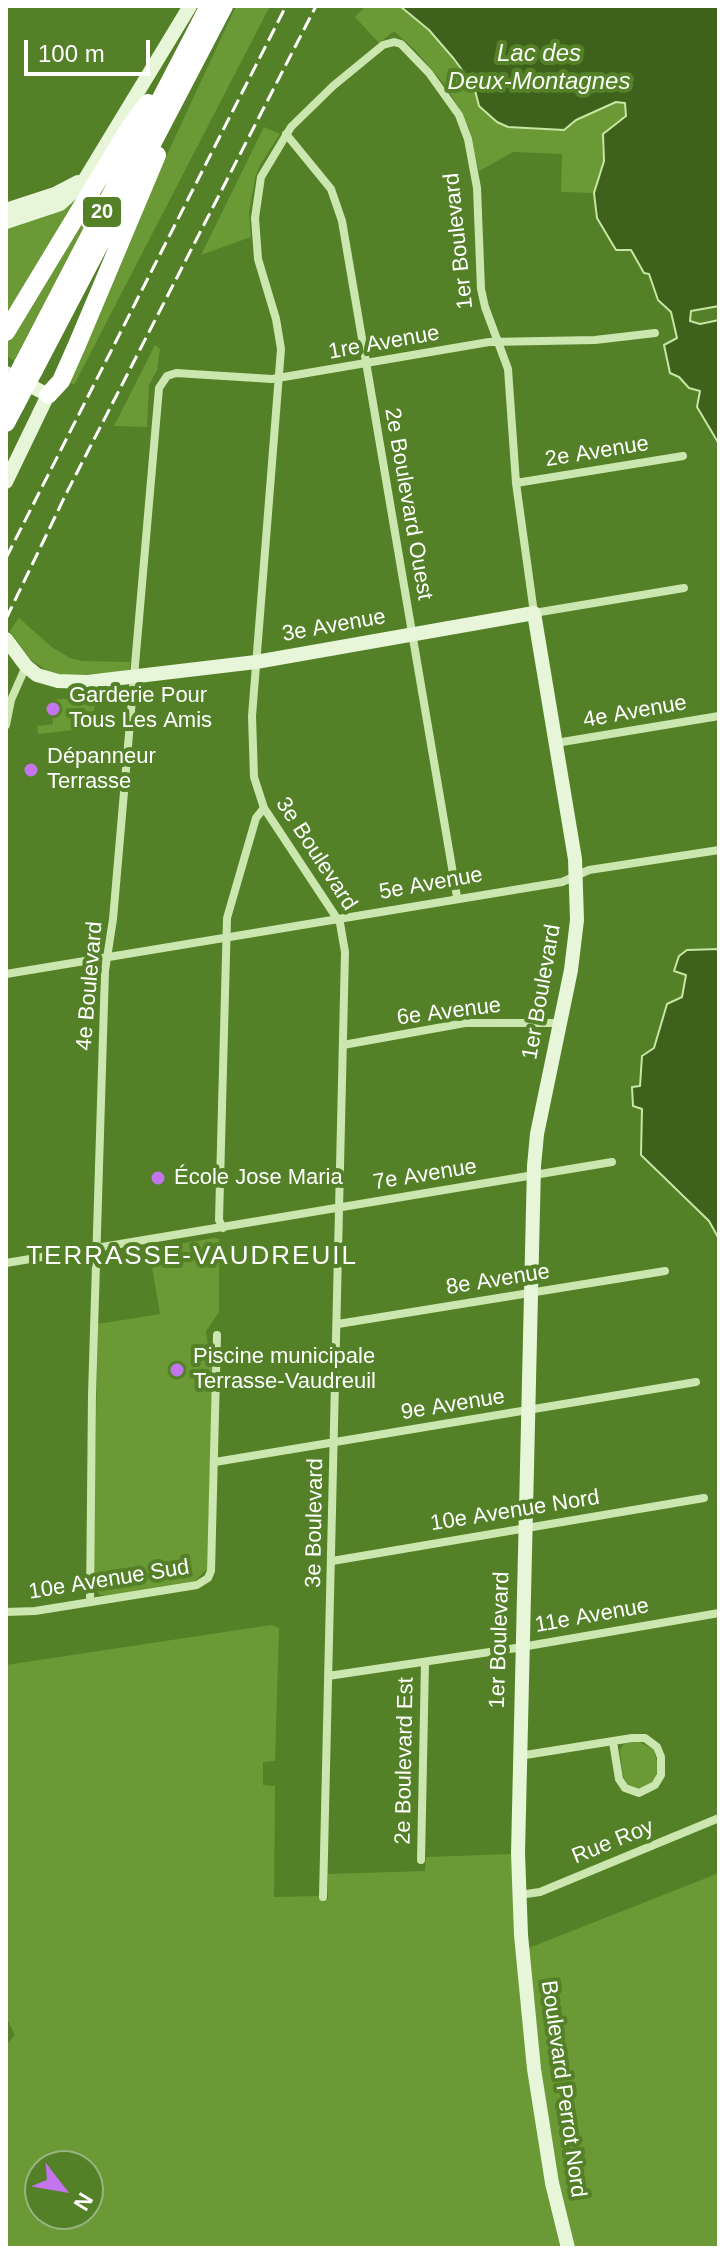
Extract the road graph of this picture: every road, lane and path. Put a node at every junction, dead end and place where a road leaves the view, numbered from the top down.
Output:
1 (190, 6) edge
2 (209, 6) edge
3 (224, 6) edge
4 (398, 43) joint
5 (181, 60) junction
6 (180, 91) junction
7 (286, 134) junction
8 (91, 172) junction
9 (6, 210) edge
10 (6, 222) edge
11 (6, 332) edge
12 (655, 333) dead end
13 (499, 343) junction
14 (366, 365) junction
15 (21, 369) edge
16 (167, 376) joint
17 (280, 378) junction
18 (48, 395) junction
19 (11, 400) edge
20 (6, 423) edge
21 (683, 456) dead end
22 (6, 482) edge
23 (516, 483) junction
24 (684, 588) dead end
25 (534, 613) junction
26 (411, 635) junction
27 (6, 639) edge
28 (256, 662) junction
29 (26, 666) junction
30 (133, 676) junction
31 (719, 716) edge
32 (6, 725) edge
33 (556, 743) junction
34 (264, 808) junction
35 (719, 850) edge
36 (576, 876) junction
37 (457, 897) junction
38 (337, 918) junction
39 (226, 937) junction
40 (108, 957) junction
41 (6, 974) edge
42 (560, 1023) junction
43 (343, 1045) junction
44 (612, 1162) dead end
45 (533, 1175) junction
46 (339, 1208) junction
47 (223, 1228) junction
48 (96, 1248) junction
49 (6, 1263) edge
50 (665, 1271) dead end
51 (530, 1293) junction
52 (338, 1324) junction
53 (217, 1335) dead end
54 (696, 1382) dead end
55 (528, 1411) junction
56 (335, 1442) junction
57 (215, 1462) junction
58 (704, 1498) dead end
59 (525, 1529) junction
60 (332, 1561) junction
61 (90, 1602) junction
62 (6, 1612) edge
63 (719, 1613) edge
64 (521, 1646) junction
65 (425, 1663) junction
66 (328, 1676) junction
67 (613, 1742) junction
68 (519, 1756) junction
69 (719, 1818) edge
70 (421, 1860) dead end
71 (519, 1895) junction
72 (323, 1897) dead end
73 (521, 1935) joint
74 (568, 2248) edge

1 - 8 street
2 - 5 highway, 20
3 - 6 highway, 20
4 - 7 street, 3e Boulevard
4 - 13 street, 1er Boulevard
5 - 11 highway
5 - 15 highway, 20
6 - 15 highway, 20
6 - 18 highway
7 - 14 street, 2e Boulevard Ouest
7 - 17 street, 3e Boulevard
8 - 9 street
8 - 10 street
12 - 13 street, 1re Avenue
13 - 14 street, 1re Avenue
13 - 23 street, 1er Boulevard
14 - 17 street, 1re Avenue
14 - 26 street, 2e Boulevard Ouest
15 - 18 street
15 - 19 highway, 20, bridge
16 - 17 street, 1re Avenue
16 - 30 street, 4e Boulevard
17 - 28 street, 3e Boulevard
18 - 22 street
19 - 20 highway, 20
21 - 23 street, 2e Avenue
23 - 25 street, 1er Boulevard
24 - 25 street, 3e Avenue
25 - 26 street, 3e Avenue
25 - 33 street, 1er Boulevard
26 - 28 street, 3e Avenue
26 - 37 street, 2e Boulevard Ouest
27 - 29 street
28 - 30 street, 3e Avenue
28 - 34 street, 3e Boulevard
29 - 30 street, 3e Avenue
29 - 32 street
30 - 40 street, 4e Boulevard
31 - 33 street, 4e Avenue
33 - 36 street, 1er Boulevard
34 - 38 street, 3e Boulevard
34 - 39 street
35 - 36 street, 5e Avenue
36 - 37 street, 5e Avenue
36 - 42 street, 1er Boulevard
37 - 38 street, 5e Avenue
38 - 39 street, 5e Avenue
38 - 43 street, 3e Boulevard
39 - 40 street, 5e Avenue
39 - 47 street
40 - 41 street, 5e Avenue
40 - 48 street, 4e Boulevard
42 - 43 street, 6e Avenue
42 - 45 street, 1er Boulevard
43 - 46 street, 3e Boulevard
44 - 45 street, 7e Avenue
45 - 46 street, 7e Avenue
45 - 51 street, 1er Boulevard
46 - 47 street, 7e Avenue
46 - 52 street, 3e Boulevard
47 - 48 street, 7e Avenue
48 - 49 street, 7e Avenue
48 - 61 street, 4e Boulevard
50 - 51 street, 8e Avenue
51 - 52 street, 8e Avenue
51 - 55 street, 1er Boulevard
52 - 56 street, 3e Boulevard
53 - 57 street
54 - 55 street, 9e Avenue
55 - 56 street, 9e Avenue
55 - 59 street, 1er Boulevard
56 - 57 street, 9e Avenue
56 - 60 street, 3e Boulevard
57 - 61 street, 10e Avenue Sud
58 - 59 street, 10e Avenue Nord
59 - 60 street, 10e Avenue Nord
59 - 64 street, 1er Boulevard
60 - 66 street, 3e Boulevard
61 - 62 street, 10e Avenue Sud
63 - 64 street, 11e Avenue
64 - 65 street, 11e Avenue
64 - 68 street, 1er Boulevard
65 - 66 street, 11e Avenue
65 - 70 street, 2e Boulevard Est
66 - 72 street, 3e Boulevard
67 - 67 street
67 - 68 street
68 - 71 street, 1er Boulevard
69 - 71 street, Rue Roy
71 - 73 street, 1er Boulevard
73 - 74 street, Boulevard Perrot Nord

